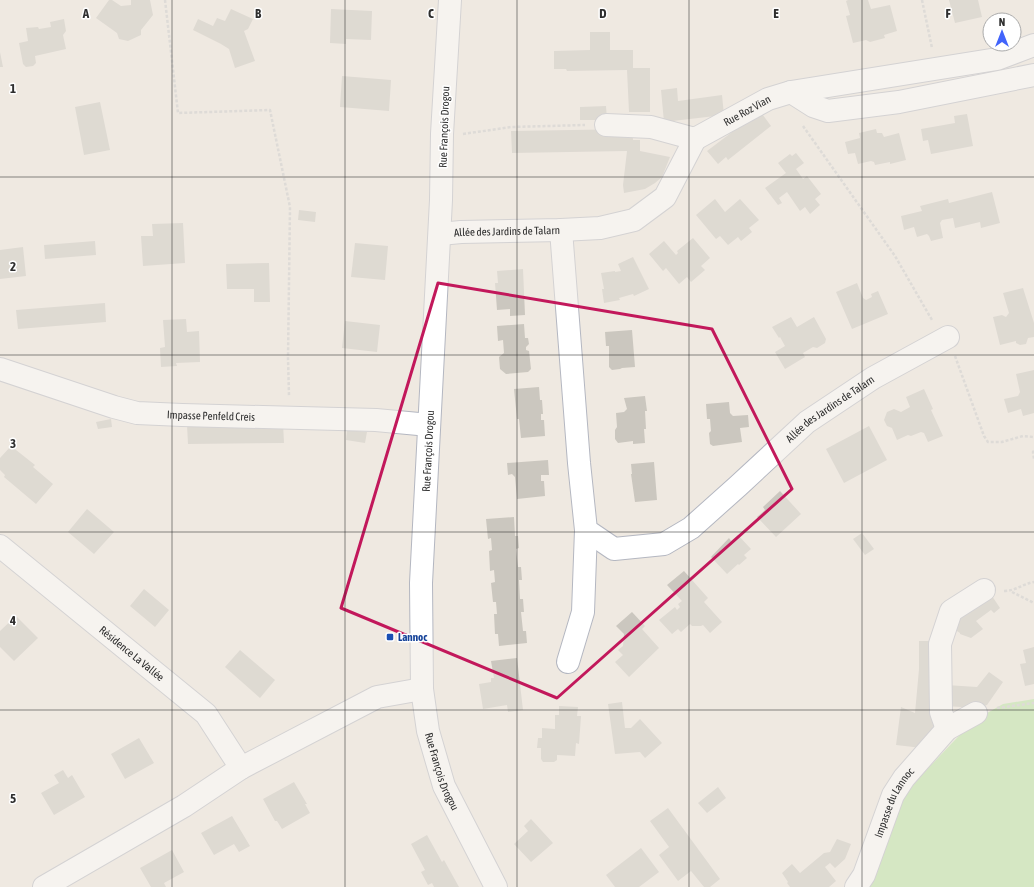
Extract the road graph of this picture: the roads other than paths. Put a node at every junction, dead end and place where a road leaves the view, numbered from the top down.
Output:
1 (450, 0) edge
2 (1034, 45) edge
3 (1034, 74) edge
4 (791, 92) junction
5 (606, 125) road end
6 (695, 139) junction
7 (561, 230) junction
8 (440, 234) junction
9 (946, 338) road end
10 (0, 369) edge
11 (429, 425) junction
12 (586, 530) junction
13 (3, 553) edge
14 (984, 590) road end
15 (568, 662) dead end
16 (422, 689) junction
17 (976, 713) road end
18 (947, 729) junction
19 (241, 768) junction
20 (44, 887) edge
21 (496, 887) edge
22 (856, 887) edge

1 - 8 street, Rue François Drogou
2 - 4 street, Rue Roz Vian
3 - 4 street
4 - 6 street, Rue Roz Vian
5 - 6 street
6 - 7 street
7 - 8 street, Allée des Jardins de Talarn
7 - 12 street, Allée des Jardins de Talarn
8 - 11 street, Rue François Drogou
9 - 12 street, Allée des Jardins de Talarn
10 - 11 street, Impasse Penfeld Creis
11 - 16 street, Rue François Drogou
12 - 15 street, Allée des Jardins de Talarn
13 - 19 street, Résidence La Vallée
14 - 18 street
16 - 19 street
16 - 21 street, Rue François Drogou
17 - 18 street, Impasse du Lannoc
18 - 22 street, Impasse du Lannoc
19 - 20 street

